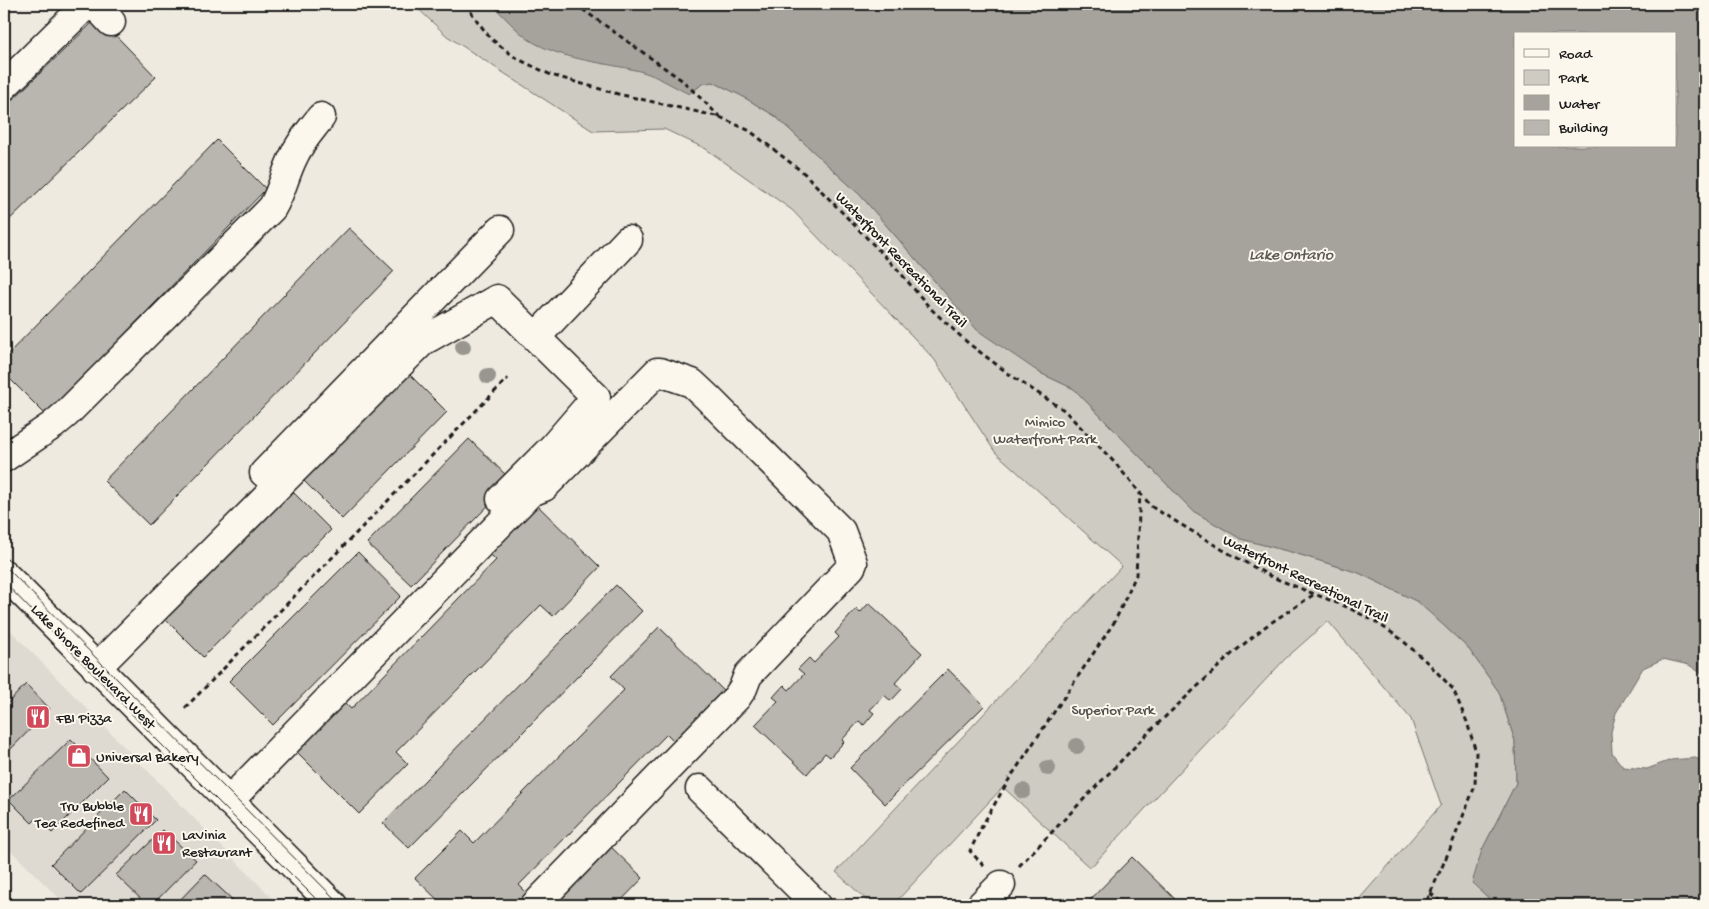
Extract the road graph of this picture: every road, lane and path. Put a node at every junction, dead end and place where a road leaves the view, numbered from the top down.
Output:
1 (464, 4) edge
2 (575, 4) edge
3 (111, 22) dead end
4 (4, 86) edge
5 (321, 117) dead end
6 (720, 117) junction
7 (500, 230) dead end
8 (628, 240) dead end
9 (536, 337) junction
10 (508, 378) dead end
11 (4, 458) edge
12 (1140, 493) junction
13 (4, 574) edge
14 (1314, 594) junction
15 (90, 662) junction
16 (185, 708) dead end
17 (700, 789) dead end
18 (223, 796) junction
19 (970, 851) dead end
20 (1000, 885) joint
21 (1430, 893) junction
22 (332, 905) edge
23 (535, 905) edge
24 (817, 905) edge
25 (981, 905) edge
26 (1425, 905) edge
27 (1445, 905) edge

1 - 6 path, Waterfront Recreational Trail
2 - 6 path
3 - 4 main road
5 - 11 main road
6 - 12 path, Waterfront Recreational Trail
7 - 15 main road
8 - 9 main road
9 - 15 main road
9 - 18 main road
10 - 16 path
12 - 14 path, Waterfront Recreational Trail
12 - 19 path
13 - 15 main road, Lake Shore Boulevard West
14 - 20 path
14 - 21 path, Waterfront Recreational Trail
15 - 18 main road, Lake Shore Boulevard West
17 - 24 main road
18 - 22 main road, Lake Shore Boulevard West
18 - 23 main road
20 - 25 main road
21 - 26 path, Waterfront Recreational Trail
21 - 27 path

